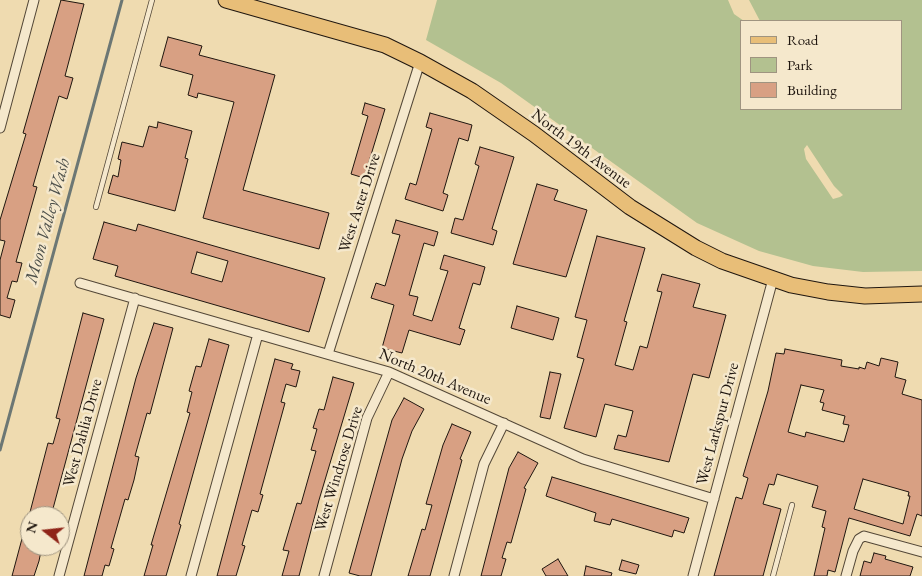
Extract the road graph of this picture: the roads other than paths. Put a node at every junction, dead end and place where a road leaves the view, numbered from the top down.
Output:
1 (34, 0) edge
2 (152, 0) edge
3 (226, 0) edge
4 (420, 62) junction
5 (0, 128) edge
6 (96, 207) dead end
7 (773, 279) junction
8 (80, 284) dead end
9 (922, 294) edge
10 (135, 298) junction
11 (258, 334) junction
12 (328, 354) junction
13 (389, 372) junction
14 (504, 424) junction
15 (714, 499) junction
16 (792, 505) dead end
17 (922, 552) edge
18 (59, 576) edge
19 (191, 576) edge
20 (324, 576) edge
21 (454, 576) edge
22 (693, 576) edge
23 (772, 576) edge
24 (846, 576) edge

1 - 5 street
2 - 6 lane
3 - 4 main road, North 19th Avenue
4 - 7 main road, North 19th Avenue
4 - 12 street, West Aster Drive
7 - 9 main road, North 19th Avenue
7 - 15 street, West Larkspur Drive
8 - 10 street, North 20th Avenue
10 - 11 street, North 20th Avenue
10 - 18 street, West Dahlia Drive
11 - 12 street, North 20th Avenue
11 - 19 street
12 - 13 street, North 20th Avenue
13 - 14 street, North 20th Avenue
13 - 20 street, West Windrose Drive
14 - 15 street, North 20th Avenue
14 - 21 street
15 - 22 street, West Larkspur Drive
16 - 23 lane
17 - 24 street

